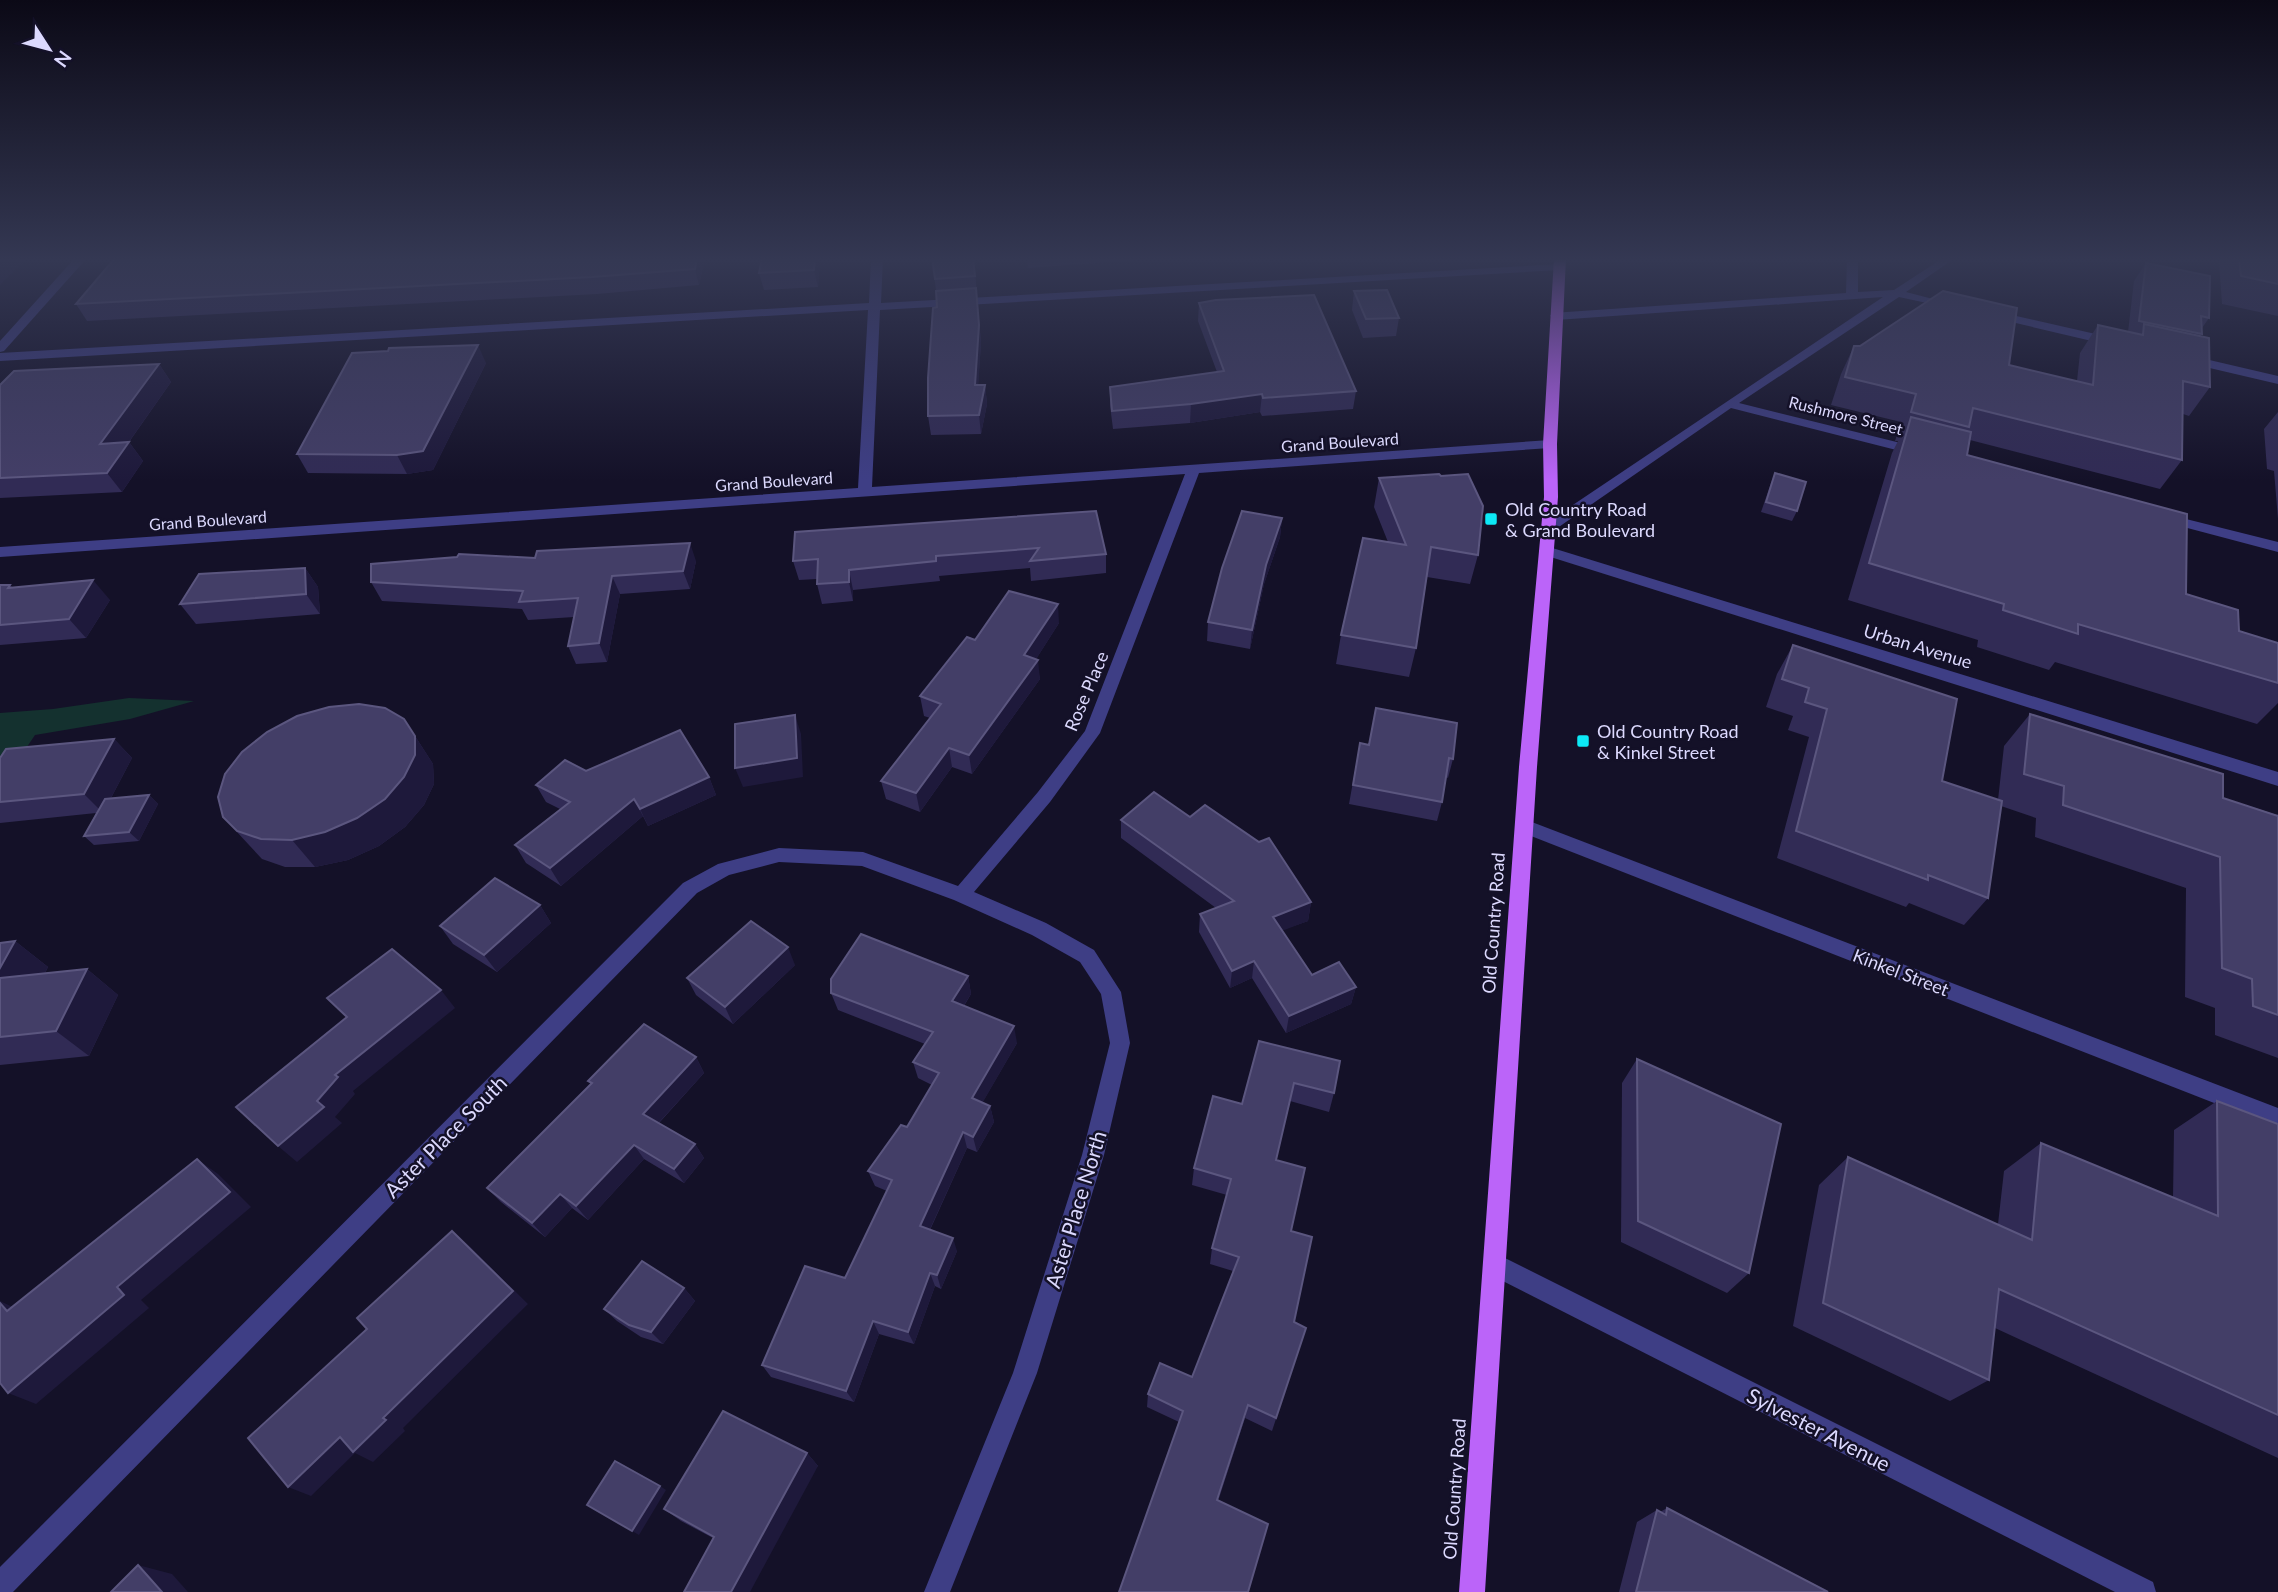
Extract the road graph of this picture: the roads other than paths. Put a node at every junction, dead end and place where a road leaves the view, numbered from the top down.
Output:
1 (14, 332) edge
2 (432, 332) edge
3 (873, 332) edge
4 (1555, 332) edge
5 (1837, 332) edge
6 (2069, 332) edge
7 (2129, 346) edge
8 (0, 348) edge
9 (2170, 355) edge
10 (0, 357) edge
11 (2278, 380) edge
12 (1729, 404) junction
13 (1550, 444) junction
14 (1926, 454) edge
15 (1193, 470) junction
16 (865, 493) junction
17 (2156, 515) edge
18 (1548, 528) junction
19 (2278, 547) edge
20 (1546, 551) junction
21 (0, 552) edge
22 (2278, 779) edge
23 (1524, 826) junction
24 (961, 895) junction
25 (2278, 1118) edge
26 (1494, 1265) junction
27 (0, 1586) edge
28 (937, 1592) edge
29 (1472, 1592) edge
30 (2143, 1592) edge

1 - 8 street
2 - 10 street
3 - 16 street
4 - 13 main road, Old Country Road
5 - 12 street
6 - 7 street
9 - 11 street
12 - 14 street, Rushmore Street
12 - 18 street
13 - 15 street, Grand Boulevard
13 - 18 main road, Old Country Road
15 - 16 street, Grand Boulevard
15 - 24 street, Rose Place
16 - 21 street, Grand Boulevard
17 - 19 street
18 - 20 main road, Old Country Road
20 - 22 street, Urban Avenue
20 - 23 main road, Old Country Road
23 - 25 street, Kinkel Street
23 - 26 main road, Old Country Road
24 - 27 street, Aster Place South
24 - 28 street, Aster Place North
26 - 29 main road, Old Country Road
26 - 30 street, Sylvester Avenue

